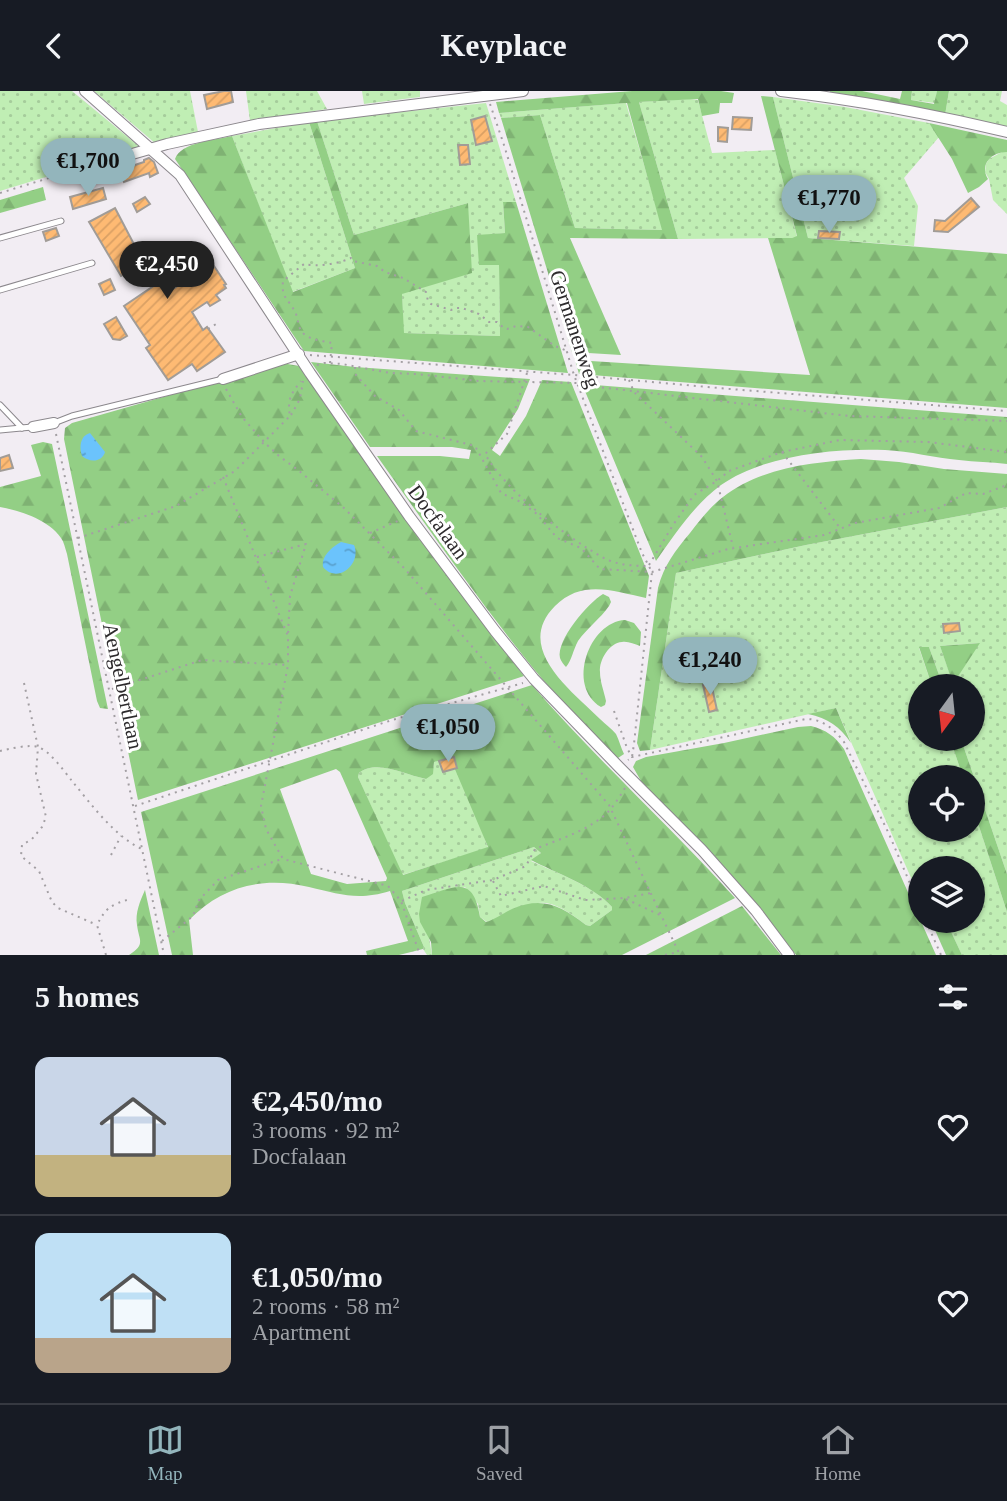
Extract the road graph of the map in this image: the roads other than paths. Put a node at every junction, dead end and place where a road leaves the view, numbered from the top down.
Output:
1 (85, 91) edge
2 (523, 91) edge
3 (780, 91) edge
4 (1007, 132) edge
5 (151, 148) junction
6 (73, 171) road end
7 (61, 221) dead end
8 (0, 238) edge
9 (92, 263) dead end
10 (0, 290) edge
11 (299, 354) junction
12 (223, 379) joint
13 (0, 405) edge
14 (54, 423) joint
15 (28, 427) junction
16 (0, 430) edge
17 (789, 955) edge

1 - 5 street, Docfalaan
2 - 5 street
3 - 4 street
5 - 6 street
5 - 11 street, Docfalaan
7 - 8 lane
9 - 10 lane
11 - 12 street
11 - 17 street, Docfalaan
12 - 14 lane
13 - 15 lane
14 - 15 street
15 - 16 lane

